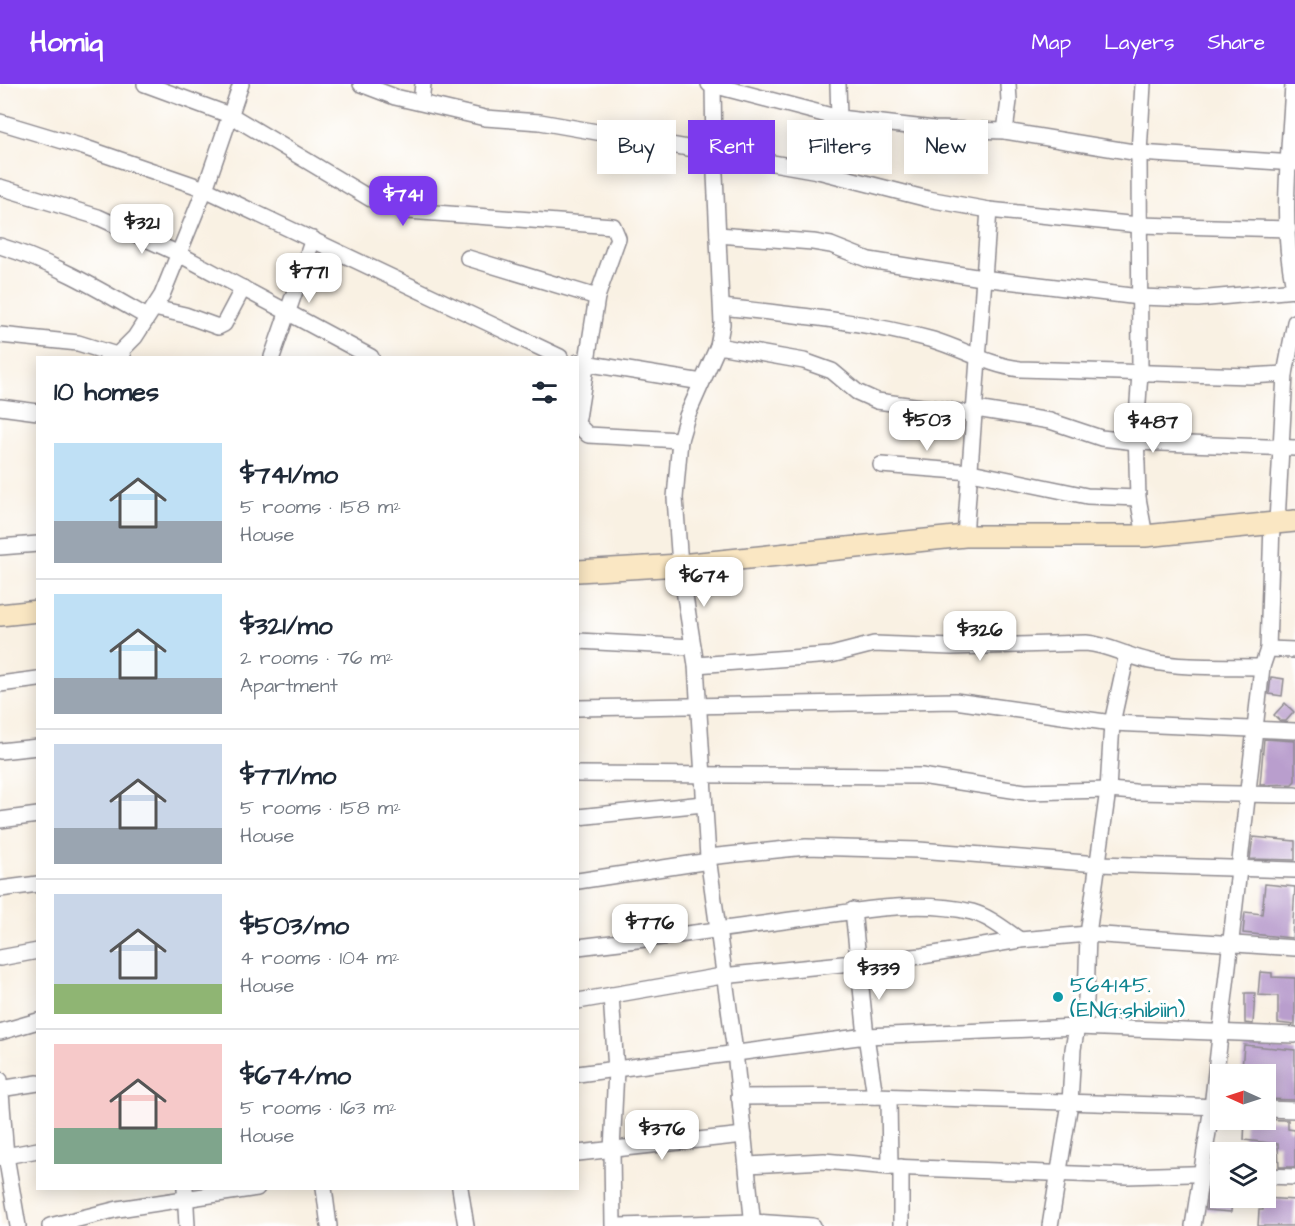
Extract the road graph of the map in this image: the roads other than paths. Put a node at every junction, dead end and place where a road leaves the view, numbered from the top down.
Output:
1 (145, 84) edge
2 (241, 84) edge
3 (361, 84) edge
4 (423, 84) edge
5 (712, 84) edge
6 (838, 84) edge
7 (1008, 84) edge
8 (1143, 84) edge
9 (1293, 84) edge
10 (421, 102) junction
11 (232, 116) junction
12 (839, 118) junction
13 (713, 120) edge
14 (0, 122) edge
15 (1005, 131) junction
16 (688, 148) edge
17 (1139, 153) junction
18 (775, 163) edge
19 (1292, 163) edge
20 (715, 174) edge
21 (0, 187) edge
22 (205, 189) junction
23 (989, 210) junction
24 (1139, 225) junction
25 (1288, 229) junction
26 (718, 235) junction
27 (313, 239) junction
28 (0, 246) edge
29 (177, 253) junction
30 (468, 258) dead end
31 (982, 278) junction
32 (243, 288) junction
33 (1295, 291) edge
34 (597, 297) junction
35 (1139, 297) junction
36 (723, 307) junction
37 (151, 313) junction
38 (288, 314) junction
39 (1295, 322) edge
40 (0, 335) edge
41 (718, 346) junction
42 (119, 356) edge
43 (272, 356) edge
44 (369, 356) edge
45 (558, 356) edge
46 (980, 360) junction
47 (581, 363) edge
48 (1140, 373) junction
49 (1285, 374) junction
50 (702, 382) junction
51 (579, 400) edge
52 (0, 407) edge
53 (975, 411) junction
54 (36, 412) edge
55 (583, 430) edge
56 (680, 440) junction
57 (1136, 442) junction
58 (1288, 448) edge
59 (882, 465) dead end
60 (971, 472) junction
61 (1138, 498) junction
62 (1282, 522) edge
63 (965, 536) junction
64 (1145, 536) junction
65 (36, 544) edge
66 (0, 547) edge
67 (680, 565) junction
68 (579, 572) edge
69 (36, 611) edge
70 (0, 615) edge
71 (579, 642) edge
72 (693, 647) junction
73 (1268, 649) junction
74 (1295, 650) edge
75 (1127, 654) junction
76 (696, 665) junction
77 (1262, 667) junction
78 (36, 679) edge
79 (0, 684) edge
80 (698, 705) junction
81 (579, 708) edge
82 (1112, 723) junction
83 (1256, 728) junction
84 (1295, 730) edge
85 (36, 747) edge
86 (0, 751) edge
87 (579, 774) edge
88 (702, 776) junction
89 (1108, 789) junction
90 (1249, 793) junction
91 (1295, 795) edge
92 (703, 804) junction
93 (36, 815) edge
94 (579, 817) edge
95 (0, 820) edge
96 (708, 859) junction
97 (1098, 864) junction
98 (1239, 868) junction
99 (1295, 870) edge
100 (579, 881) edge
101 (36, 884) edge
102 (0, 889) edge
103 (853, 910) junction
104 (718, 930) junction
105 (1088, 934) junction
106 (1020, 940) junction
107 (1230, 945) junction
108 (579, 947) edge
109 (1295, 948) edge
110 (36, 951) edge
111 (0, 958) edge
112 (859, 962) junction
113 (722, 976) junction
114 (611, 995) junction
115 (579, 1001) edge
116 (36, 1023) edge
117 (1077, 1027) junction
118 (0, 1032) edge
119 (1220, 1034) junction
120 (1295, 1035) edge
121 (866, 1036) junction
122 (735, 1052) junction
123 (1218, 1064) edge
124 (616, 1070) junction
125 (579, 1074) edge
126 (0, 1080) edge
127 (36, 1083) edge
128 (0, 1089) edge
129 (739, 1096) junction
130 (882, 1097) junction
131 (1070, 1103) junction
132 (1210, 1107) edge
133 (1276, 1109) edge
134 (1295, 1110) edge
135 (1211, 1130) edge
136 (744, 1135) junction
137 (36, 1150) edge
138 (612, 1150) junction
139 (579, 1153) edge
140 (3, 1156) edge
141 (748, 1165) junction
142 (895, 1167) junction
143 (1202, 1172) junction
144 (1210, 1172) edge
145 (1058, 1173) junction
146 (1276, 1177) edge
147 (1295, 1178) edge
148 (229, 1190) edge
149 (324, 1190) edge
150 (460, 1190) edge
151 (186, 1193) edge
152 (753, 1224) edge
153 (703, 1225) edge
154 (18, 1226) edge
155 (50, 1226) edge
156 (187, 1226) edge
157 (329, 1226) edge
158 (466, 1226) edge
159 (613, 1226) edge
160 (620, 1226) edge
161 (813, 1226) edge
162 (901, 1226) edge
163 (1050, 1226) edge
164 (1193, 1226) edge

1 - 11 street
2 - 11 street
3 - 10 street
4 - 10 street
5 - 12 street
5 - 13 street
6 - 12 street
7 - 15 street
8 - 17 street
9 - 19 street
10 - 16 street
11 - 22 street
11 - 34 street
12 - 15 street
14 - 22 street
15 - 17 street
17 - 19 street
17 - 24 street
18 - 23 street
19 - 25 street
20 - 26 street
21 - 29 street
22 - 27 street
22 - 29 street
23 - 24 street
23 - 31 street
24 - 25 street
24 - 35 street
25 - 33 street
26 - 31 street
26 - 36 street
27 - 38 street
27 - 45 street
28 - 37 street
29 - 32 street
29 - 37 street
30 - 34 street
31 - 35 street
31 - 46 street
32 - 37 street
32 - 38 street
33 - 35 street
34 - 47 street
35 - 48 street
36 - 41 street
36 - 46 street
37 - 42 street
38 - 43 street
38 - 44 street
39 - 49 street
40 - 42 street
41 - 50 street
41 - 53 street
46 - 48 street
46 - 53 street
47 - 50 street
47 - 51 street
48 - 49 street
48 - 57 street
49 - 58 street
50 - 56 street
52 - 54 street
53 - 57 street
53 - 60 street
55 - 56 street
56 - 67 street
57 - 58 street
57 - 61 street
58 - 62 street
59 - 60 street
60 - 61 street
60 - 63 street
61 - 64 street
62 - 64 street
62 - 73 street
63 - 64 street
63 - 67 street
65 - 66 street
67 - 68 street
67 - 72 street
69 - 70 street
71 - 72 street
72 - 76 street
73 - 74 street
73 - 77 street
75 - 76 street
75 - 77 street
75 - 82 street
76 - 80 street
77 - 83 street
78 - 79 street
80 - 81 street
80 - 82 street
80 - 88 street
82 - 83 street
82 - 89 street
83 - 84 street
83 - 90 street
85 - 86 street
87 - 88 street
88 - 89 street
88 - 92 street
89 - 90 street
89 - 97 street
90 - 91 street
90 - 98 street
92 - 94 street
92 - 96 street
93 - 95 street
96 - 97 street
96 - 100 street
96 - 104 street
97 - 98 street
97 - 105 street
98 - 99 street
98 - 107 street
101 - 102 street
103 - 104 street
103 - 106 street
103 - 112 street
104 - 108 street
104 - 113 street
105 - 106 street
105 - 107 street
105 - 117 street
106 - 112 street
107 - 109 street
107 - 119 street
110 - 111 street
112 - 113 street
112 - 121 street
113 - 114 street
113 - 122 street
114 - 115 street
114 - 124 street
116 - 118 street
117 - 119 street
117 - 121 street
117 - 131 street
119 - 120 street
119 - 123 street
121 - 122 street
121 - 130 street
122 - 124 street
122 - 129 street
124 - 125 street
124 - 138 street
126 - 128 street
127 - 128 street
128 - 140 street
129 - 130 street
129 - 136 street
130 - 131 street
130 - 142 street
131 - 132 street
131 - 145 street
133 - 134 street
135 - 143 street
136 - 138 street
136 - 141 street
137 - 140 street
138 - 139 street
138 - 159 street
140 - 154 street
141 - 142 street
141 - 152 street
142 - 145 street
142 - 162 street
143 - 144 street
143 - 145 street
143 - 164 street
145 - 163 street
146 - 147 street
148 - 151 street
149 - 157 street
150 - 158 street
151 - 155 street
151 - 156 street
152 - 153 street
152 - 161 street
153 - 160 street

